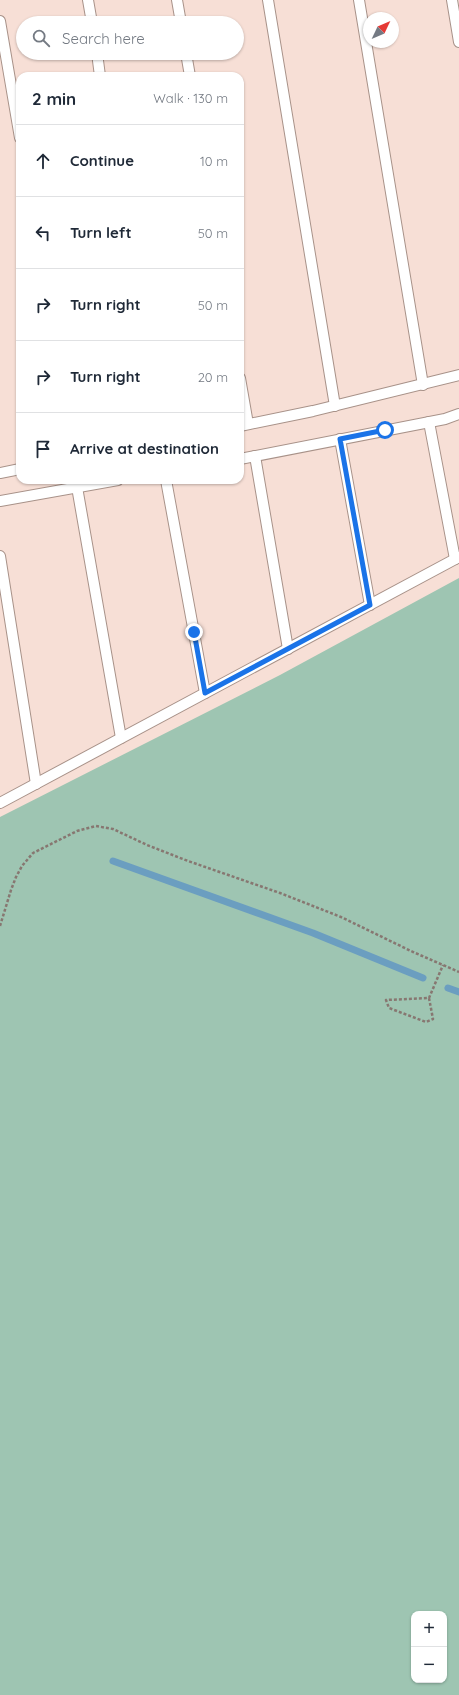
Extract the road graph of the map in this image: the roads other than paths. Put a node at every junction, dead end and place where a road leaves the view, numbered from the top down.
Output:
1 (88, 0) edge
2 (178, 0) edge
3 (268, 0) edge
4 (359, 0) edge
5 (452, 0) edge
6 (91, 16) edge
7 (180, 16) edge
8 (0, 21) edge
9 (459, 42) edge
10 (98, 60) edge
11 (187, 60) edge
12 (99, 72) edge
13 (189, 72) edge
14 (16, 115) edge
15 (459, 375) edge
16 (423, 385) junction
17 (335, 406) junction
18 (459, 414) edge
19 (429, 422) junction
20 (244, 425) edge
21 (340, 439) junction
22 (256, 456) junction
23 (244, 458) edge
24 (16, 470) edge
25 (0, 473) edge
26 (95, 484) edge
27 (167, 484) edge
28 (77, 487) junction
29 (0, 502) edge
30 (0, 556) edge
31 (457, 558) edge
32 (370, 605) junction
33 (288, 649) junction
34 (205, 693) junction
35 (121, 738) junction
36 (36, 784) junction
37 (0, 803) edge

1 - 6 lane
2 - 7 lane
3 - 17 lane
4 - 16 lane
5 - 9 lane
8 - 14 lane
10 - 12 lane
11 - 13 lane
15 - 16 lane
16 - 17 lane
17 - 20 lane
18 - 19 lane
19 - 21 lane
19 - 31 lane
21 - 22 lane
21 - 32 lane
22 - 23 lane
22 - 33 lane
24 - 25 lane
26 - 28 lane
27 - 34 lane
28 - 29 lane
28 - 35 lane
30 - 36 lane
31 - 32 lane
32 - 33 lane
33 - 34 lane
34 - 35 lane
35 - 36 lane
36 - 37 lane

